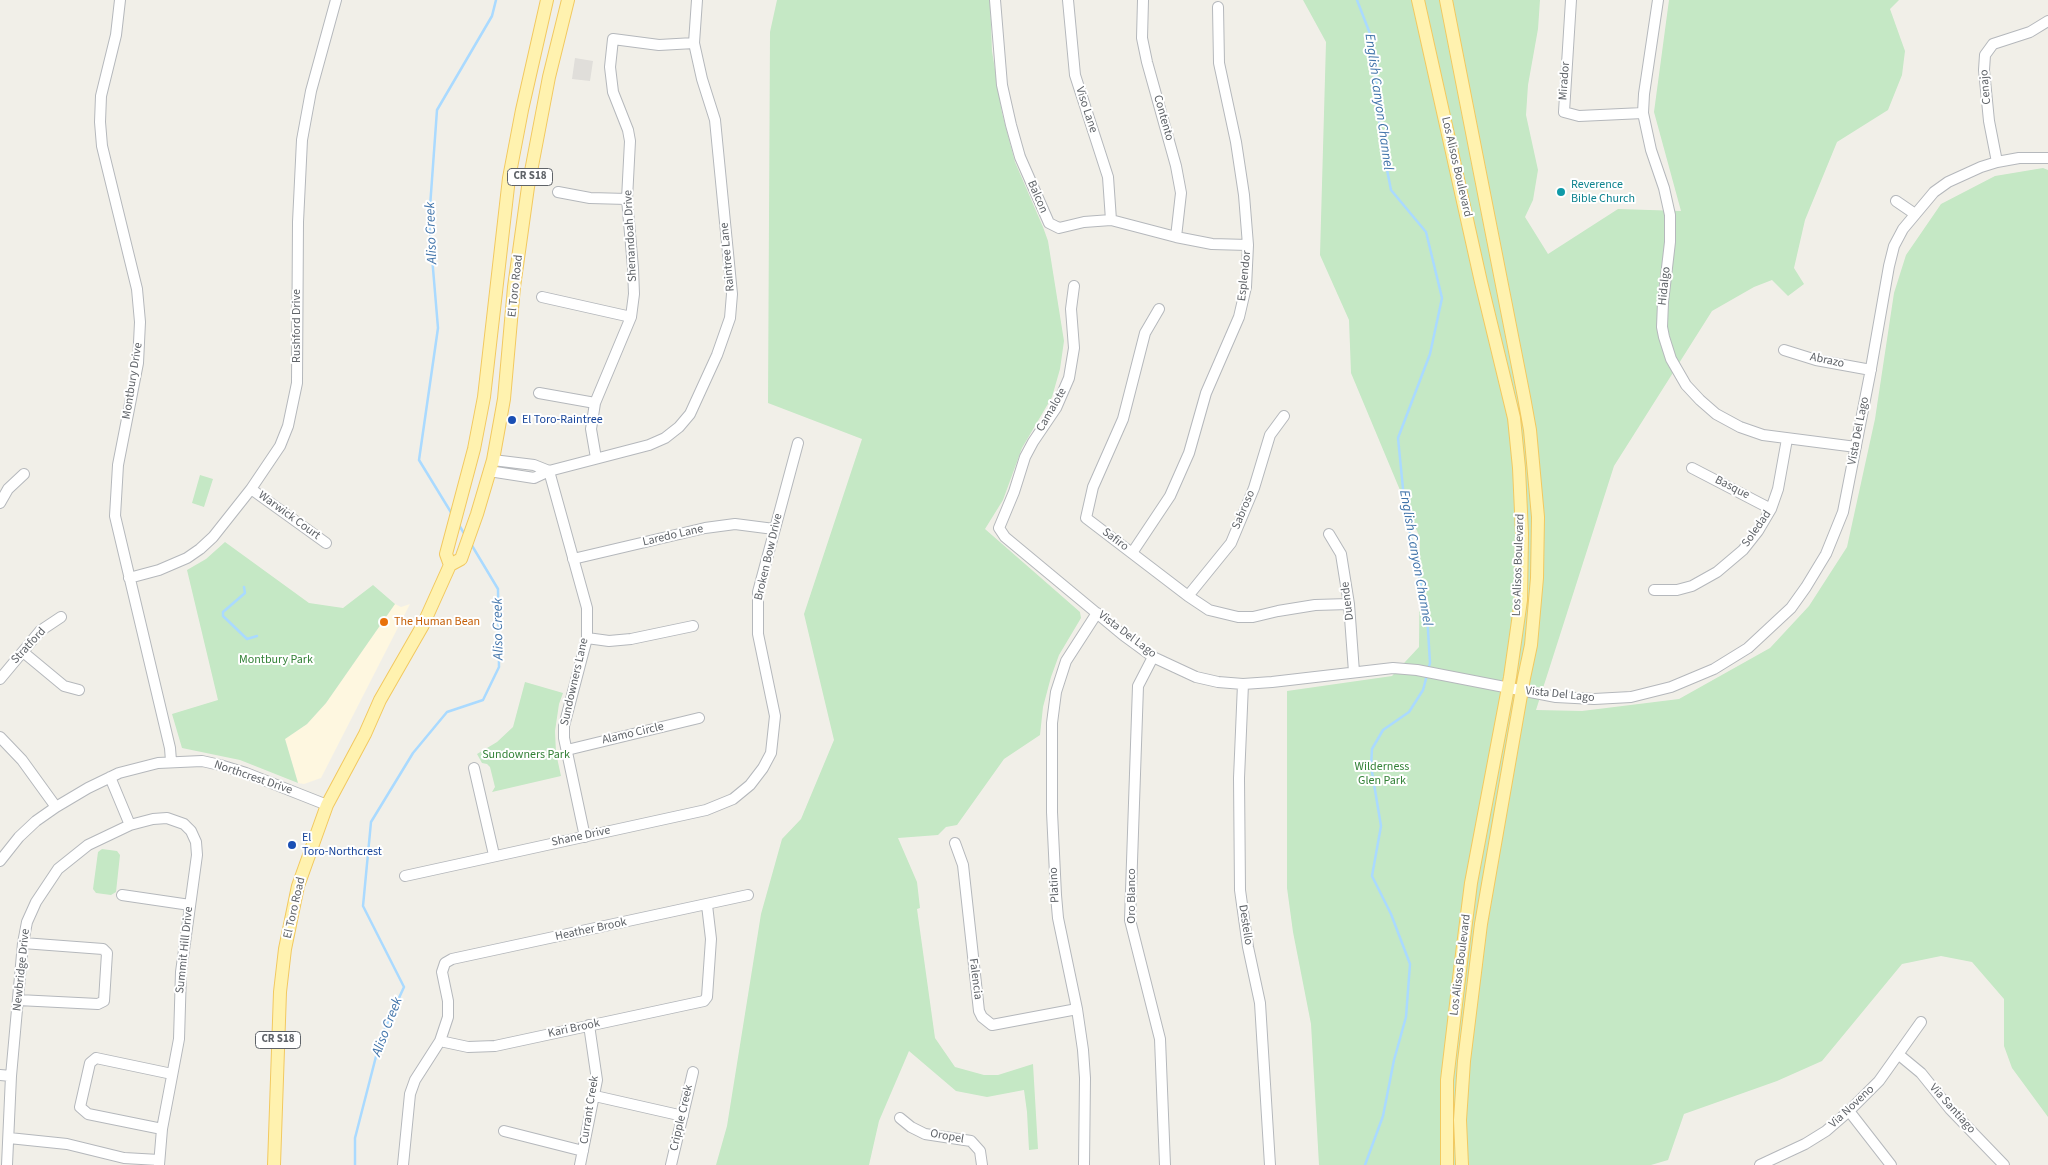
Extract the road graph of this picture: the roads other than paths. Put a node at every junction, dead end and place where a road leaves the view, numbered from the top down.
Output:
1 (120, 0) edge
2 (336, 0) edge
3 (547, 0) edge
4 (568, 0) edge
5 (698, 0) edge
6 (995, 0) edge
7 (1068, 0) edge
8 (1143, 0) edge
9 (1418, 0) edge
10 (1446, 0) edge
11 (1571, 0) edge
12 (1658, 0) edge
13 (1218, 7) dead end
14 (2048, 21) edge
15 (694, 43) junction
16 (1643, 113) junction
17 (2048, 158) edge
18 (1997, 162) junction
19 (558, 192) dead end
20 (627, 199) junction
21 (1896, 201) dead end
22 (1915, 214) junction
23 (1111, 220) junction
24 (1176, 237) junction
25 (1248, 245) junction
26 (1074, 286) dead end
27 (542, 297) dead end
28 (1159, 309) dead end
29 (631, 317) junction
30 (1784, 350) dead end
31 (1871, 370) junction
32 (539, 393) dead end
33 (595, 403) junction
34 (1284, 416) dead end
35 (1787, 439) junction
36 (798, 442) dead end
37 (1856, 448) junction
38 (596, 458) junction
39 (523, 464) junction
40 (491, 465) junction
41 (1692, 468) dead end
42 (548, 471) junction
43 (24, 474) dead end
44 (521, 477) junction
45 (251, 489) junction
46 (0, 503) edge
47 (1772, 509) junction
48 (999, 528) joint
49 (774, 529) junction
50 (1329, 534) dead end
51 (326, 544) dead end
52 (1132, 553) junction
53 (573, 559) junction
54 (456, 562) junction
55 (129, 578) junction
56 (1654, 590) dead end
57 (1188, 596) junction
58 (1349, 604) junction
59 (1097, 613) junction
60 (61, 617) dead end
61 (693, 626) dead end
62 (587, 638) junction
63 (22, 652) junction
64 (1153, 657) junction
65 (1354, 672) junction
66 (0, 679) edge
67 (1243, 684) junction
68 (1507, 688) junction
69 (79, 690) dead end
70 (1522, 691) junction
71 (699, 718) dead end
72 (0, 737) edge
73 (567, 750) junction
74 (171, 761) junction
75 (474, 768) dead end
76 (110, 777) junction
77 (750, 785) joint
78 (327, 805) junction
79 (56, 807) junction
80 (130, 825) junction
81 (585, 837) junction
82 (955, 843) dead end
83 (494, 855) junction
84 (0, 861) edge
85 (405, 876) dead end
86 (122, 895) dead end
87 (748, 895) dead end
88 (707, 904) junction
89 (190, 905) junction
90 (23, 943) junction
91 (18, 1000) junction
92 (1077, 1009) junction
93 (1921, 1022) dead end
94 (589, 1025) junction
95 (440, 1041) junction
96 (1898, 1054) junction
97 (693, 1072) dead end
98 (172, 1074) junction
99 (0, 1075) edge
100 (11, 1076) junction
101 (595, 1096) junction
102 (1849, 1111) junction
103 (683, 1116) junction
104 (900, 1118) dead end
105 (162, 1129) junction
106 (504, 1131) dead end
107 (9, 1138) junction
108 (583, 1151) junction
109 (159, 1162) edge
110 (7, 1165) edge
111 (274, 1165) edge
112 (403, 1165) edge
113 (580, 1165) edge
114 (671, 1165) edge
115 (982, 1165) edge
116 (1084, 1165) edge
117 (1165, 1165) edge
118 (1270, 1165) edge
119 (1447, 1165) edge
120 (1462, 1165) edge
121 (1760, 1165) edge
122 (1890, 1165) edge
123 (2004, 1165) edge

1 - 55 street, Montbury Drive
2 - 45 street, Rushford Drive
3 - 54 main road, El Toro Road
4 - 40 main road, El Toro Road / CR S18
5 - 15 street, Raintree Lane
6 - 23 street, Balcon
7 - 23 street, Viso Lane
8 - 24 street, Contento
9 - 68 main road, Los Alisos Boulevard
10 - 70 main road, Los Alisos Boulevard
11 - 16 street, Mirador
12 - 16 street, Hidalgo
13 - 25 street, Esplendor
14 - 18 street, Cenajo
15 - 20 street, Shenandoah Drive
15 - 38 street, Raintree Lane
16 - 35 street, Hidalgo
17 - 18 street, Vista Del Lago
18 - 22 street, Vista Del Lago
19 - 20 street
20 - 29 street, Shenandoah Drive
21 - 22 street
22 - 31 street, Vista Del Lago
23 - 24 street, Balcon
24 - 25 street, Balcon
25 - 52 street, Esplendor
26 - 48 street, Camalote
27 - 29 street
28 - 52 street, Safiro
29 - 33 street, Shenandoah Drive
30 - 31 street, Abrazo
31 - 37 street, Vista Del Lago
32 - 33 street
33 - 38 street, Shenandoah Drive
34 - 57 street, Sabroso
35 - 37 street, Hidalgo
35 - 47 street, Soledad
36 - 49 street, Broken Bow Drive
37 - 70 street, Vista Del Lago
38 - 42 street, Raintree Lane
39 - 40 street
39 - 42 street
39 - 44 street
40 - 44 street, Raintree Lane
40 - 54 main road, El Toro Road / CR S18
41 - 47 street, Basque
42 - 44 street, Raintree Lane
42 - 53 street, Sundowners Lane
43 - 46 street
45 - 51 street, Warwick Court
45 - 55 street, Rushford Drive
47 - 56 street, Soledad
48 - 59 street, Vista Del Lago
49 - 53 street, Laredo Lane
49 - 77 street, Broken Bow Drive
50 - 58 street, Duende
52 - 57 street, Safiro
53 - 62 street, Sundowners Lane
54 - 78 main road, El Toro Road / CR S18
55 - 74 street, Montbury Drive
57 - 58 street, Safiro
58 - 65 street, Duende
59 - 64 street, Vista Del Lago
59 - 92 street, Platino
60 - 63 street, Stratford
61 - 62 street
62 - 73 street, Sundowners Lane
63 - 66 street, Stratford
63 - 69 street
64 - 67 street, Vista Del Lago
64 - 117 street, Oro Blanco
65 - 67 street, Vista Del Lago
65 - 68 street, Vista Del Lago
67 - 118 street, Destello
68 - 70 street, Vista Del Lago
68 - 119 main road, Los Alisos Boulevard
70 - 120 main road, Los Alisos Boulevard
71 - 73 street, Alamo Circle
72 - 79 street
73 - 81 street, Sundowners Lane
74 - 76 street, Northcrest Drive
74 - 78 street, Northcrest Drive
75 - 83 street
76 - 79 street, Northcrest Drive
76 - 80 street
77 - 81 street, Shane Drive
78 - 111 main road, El Toro Road / CR S18
79 - 84 street, Northcrest Drive
80 - 89 street, Summit Hill Drive
80 - 90 street, Newbridge Drive
81 - 83 street, Shane Drive
82 - 92 street, Falencia
83 - 85 street, Shane Drive
86 - 89 street
87 - 88 street, Heather Brook
88 - 94 street, Kari Brook
88 - 95 street, Heather Brook
89 - 98 street, Summit Hill Drive
90 - 91 street, Newbridge Drive
90 - 91 street
91 - 100 street, Newbridge Drive
92 - 116 street, Platino
93 - 96 street, Via Noveno
94 - 95 street, Kari Brook
94 - 101 street, Currant Creek
95 - 112 street
96 - 102 street, Via Noveno
96 - 123 street, Via Santiago
97 - 103 street, Cripple Creek
98 - 105 street, Summit Hill Drive
98 - 105 street
99 - 100 street
100 - 107 street, Newbridge Drive
101 - 103 street
101 - 108 street, Currant Creek
102 - 121 street, Via Noveno
102 - 122 street
103 - 114 street, Cripple Creek
104 - 115 street, Oropel
105 - 109 street, Summit Hill Drive
106 - 108 street
107 - 109 street
107 - 110 street, Newbridge Drive
108 - 113 street, Currant Creek

